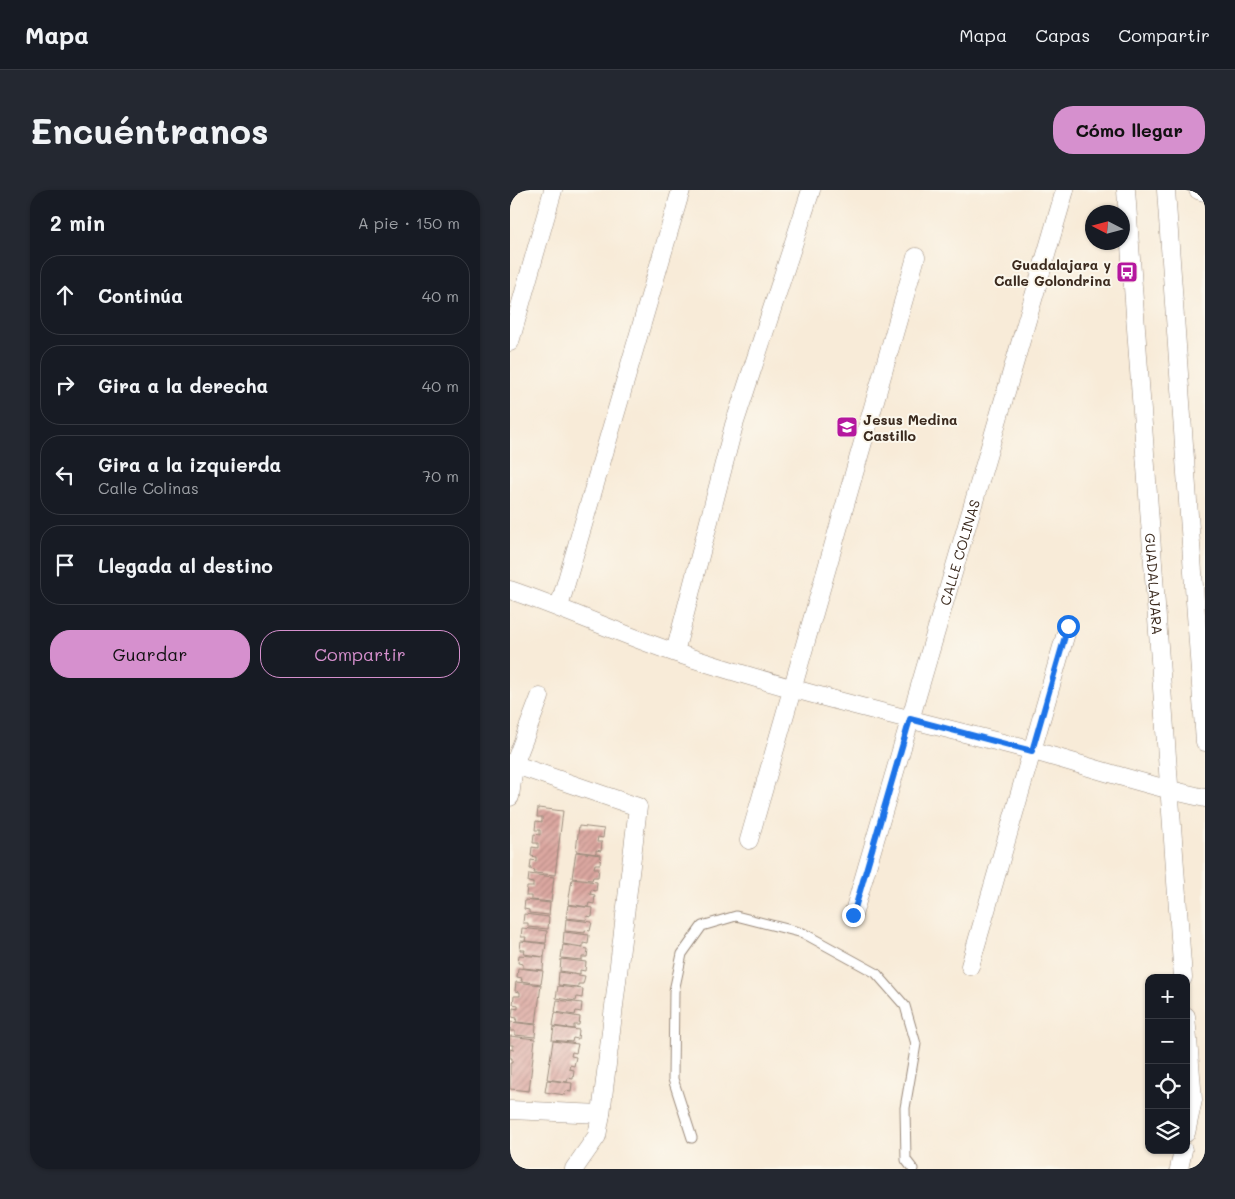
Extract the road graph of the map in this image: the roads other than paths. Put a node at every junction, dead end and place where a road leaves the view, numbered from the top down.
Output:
1 (553, 190) edge
2 (681, 190) edge
3 (811, 190) edge
4 (1065, 190) edge
5 (1126, 190) edge
6 (1166, 190) edge
7 (1198, 190) edge
8 (1205, 192) edge
9 (916, 257) dead end
10 (510, 342) edge
11 (510, 590) edge
12 (1200, 595) edge
13 (559, 607) junction
14 (1068, 626) dead end
15 (675, 652) junction
16 (792, 689) junction
17 (540, 697) dead end
18 (910, 719) junction
19 (1205, 742) edge
20 (1032, 751) junction
21 (512, 764) edge
22 (1169, 790) junction
23 (510, 797) edge
24 (1205, 798) edge
25 (749, 840) dead end
26 (853, 915) dead end
27 (970, 966) dead end
28 (1183, 974) edge
29 (1186, 1019) edge
30 (1199, 1104) edge
31 (510, 1110) edge
32 (601, 1114) junction
33 (1190, 1124) edge
34 (692, 1138) dead end
35 (1182, 1154) edge
36 (574, 1169) edge
37 (913, 1169) edge
38 (1179, 1169) edge

1 - 10 street
2 - 13 street
3 - 15 street
4 - 18 street, CALLE COLINAS
5 - 22 street, GUADALAJARA
6 - 12 street
7 - 8 street
9 - 16 street
11 - 13 street
12 - 19 street
13 - 15 street
14 - 20 street
15 - 16 street
16 - 18 street
16 - 25 street
17 - 21 street
18 - 20 street
18 - 26 street, CALLE COLINAS
20 - 22 street
20 - 27 street
21 - 23 street
21 - 32 street
22 - 24 street
22 - 28 street, GUADALAJARA
29 - 30 street
30 - 33 street
31 - 32 street
32 - 36 street
34 - 37 lane
35 - 38 street

